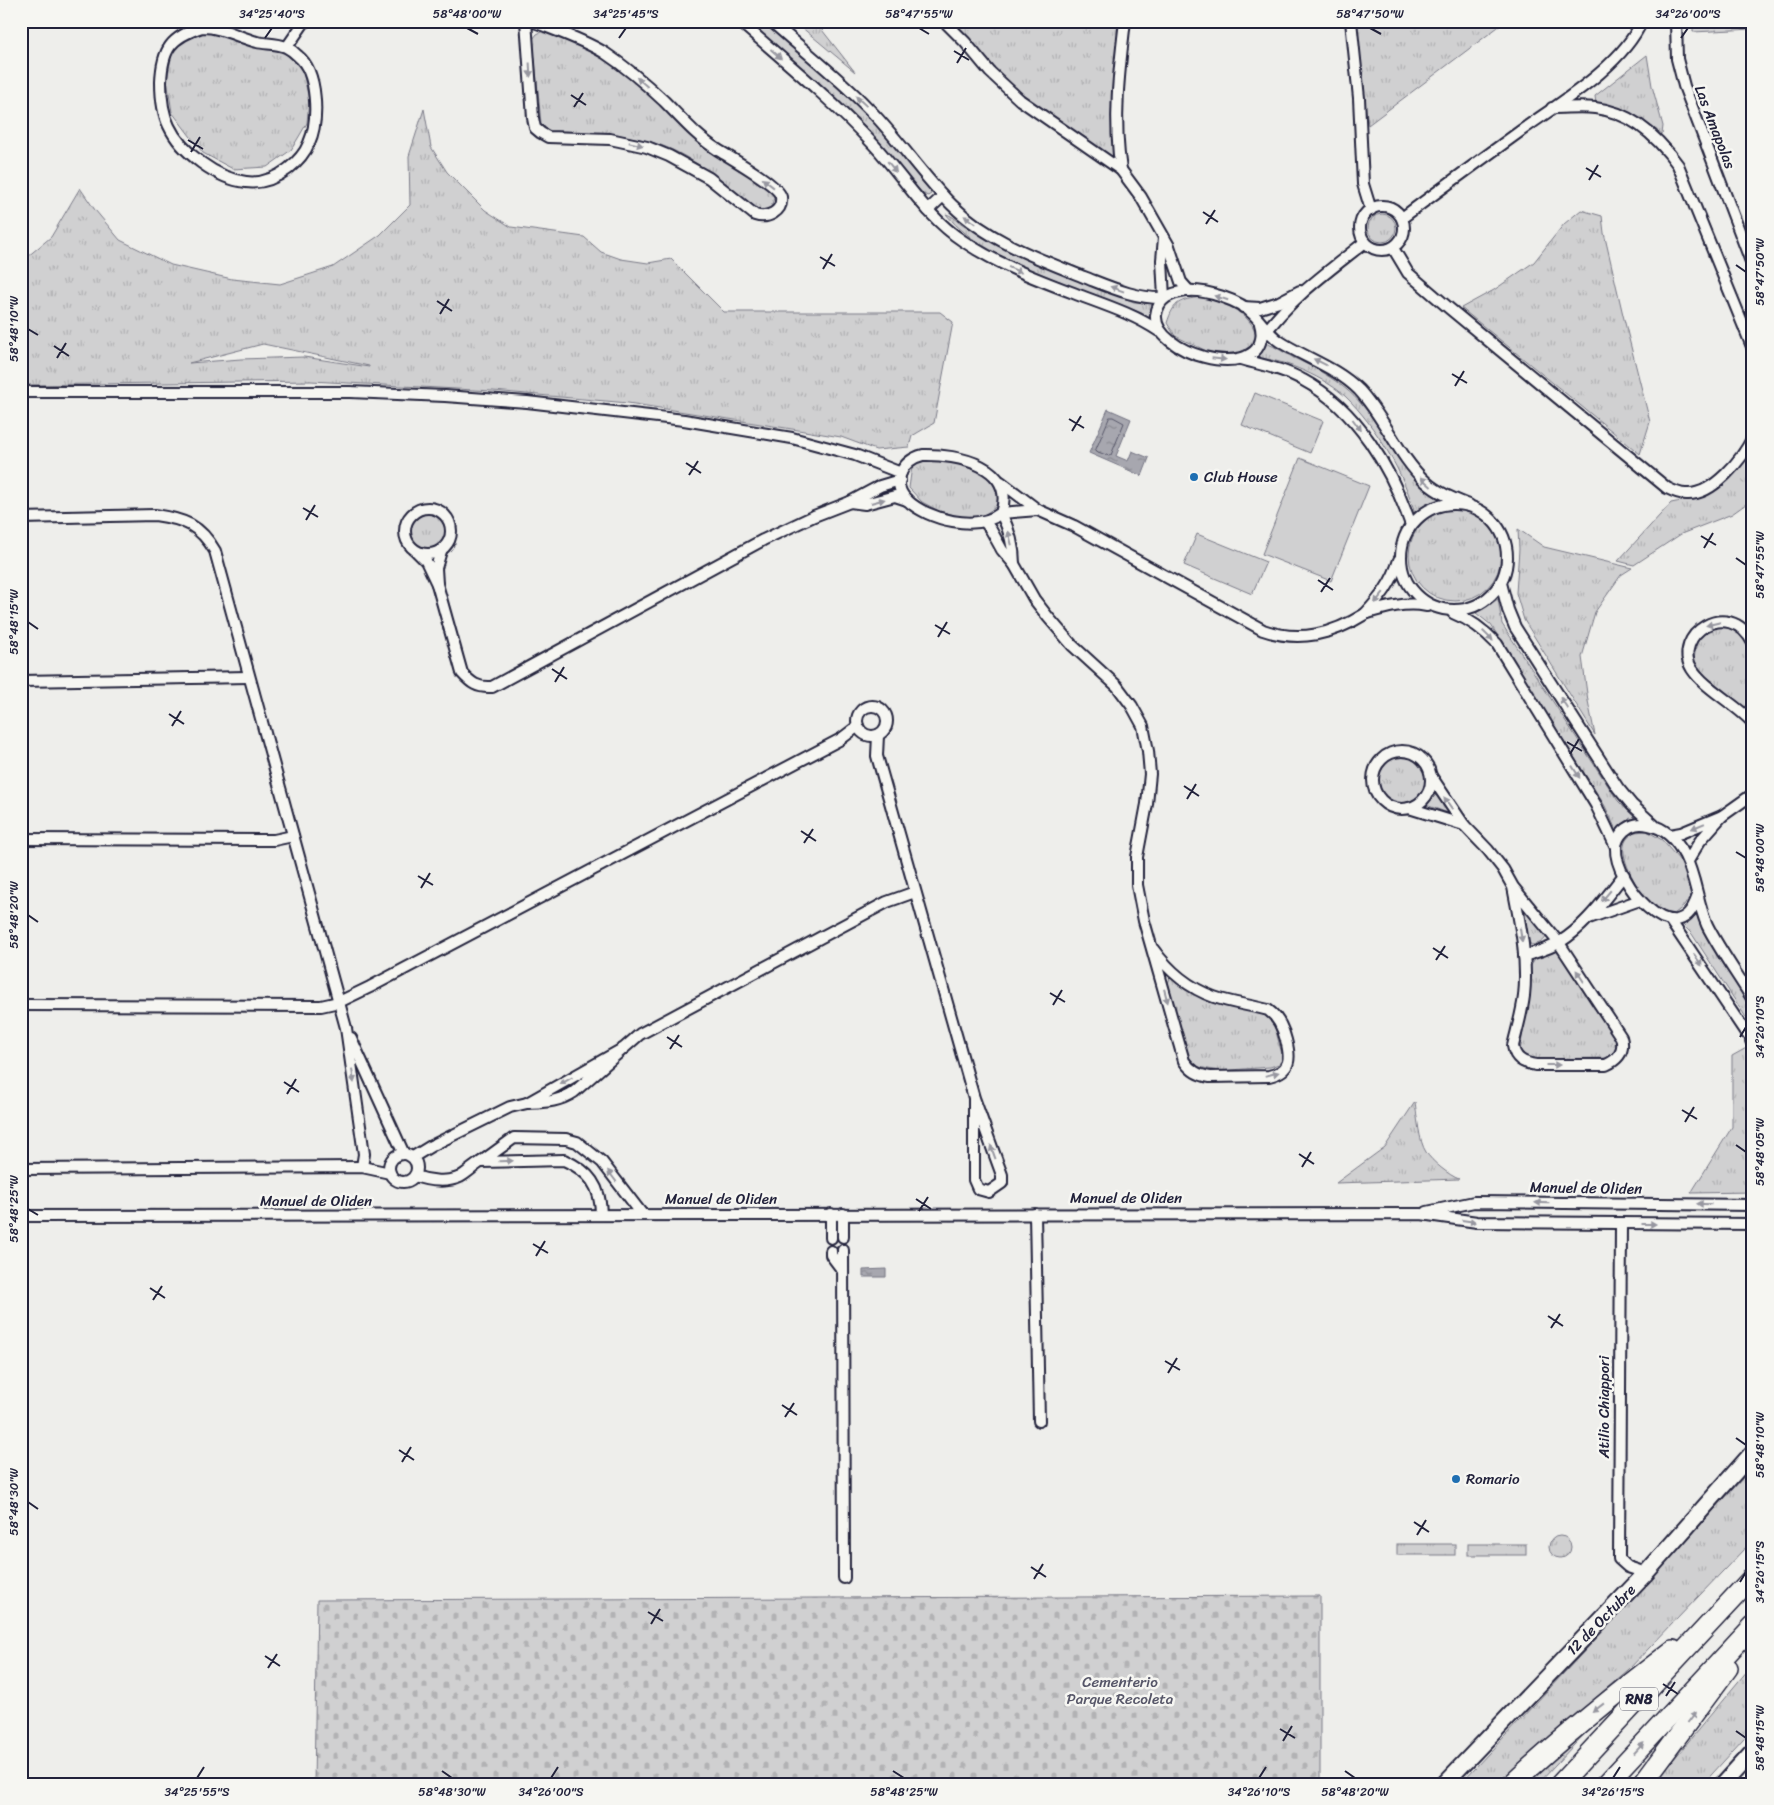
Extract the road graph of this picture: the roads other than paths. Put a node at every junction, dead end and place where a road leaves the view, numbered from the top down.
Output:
1 (305, 21) edge
2 (526, 21) edge
3 (532, 21) edge
4 (739, 21) edge
5 (771, 21) edge
6 (944, 21) edge
7 (1125, 21) edge
8 (1351, 21) edge
9 (1642, 21) edge
10 (1676, 21) edge
11 (287, 47) junction
12 (1552, 108) junction
13 (1121, 170) junction
14 (943, 196) junction
15 (928, 210) junction
16 (1371, 210) junction
17 (1402, 218) junction
18 (1164, 238) junction
19 (1365, 242) junction
20 (1392, 248) junction
21 (1753, 267) edge
22 (1310, 286) junction
23 (1189, 291) junction
24 (1164, 298) junction
25 (1243, 307) junction
26 (1159, 331) junction
27 (1263, 331) junction
28 (1753, 349) edge
29 (1241, 359) junction
30 (21, 392) edge
31 (1753, 436) edge
32 (900, 477) junction
33 (1001, 482) junction
34 (907, 500) junction
35 (850, 502) junction
36 (1469, 505) junction
37 (1038, 510) junction
38 (1001, 513) junction
39 (21, 518) edge
40 (985, 522) junction
41 (1411, 525) junction
42 (416, 551) junction
43 (441, 551) junction
44 (1400, 555) junction
45 (1014, 564) junction
46 (1501, 583) junction
47 (437, 584) junction
48 (1432, 606) junction
49 (1447, 611) junction
50 (1365, 614) junction
51 (1753, 643) edge
52 (250, 677) junction
53 (21, 681) edge
54 (1753, 723) edge
55 (858, 726) junction
56 (878, 735) junction
57 (1430, 774) junction
58 (1753, 794) edge
59 (1409, 808) junction
60 (1722, 816) junction
61 (1464, 825) junction
62 (1654, 826) junction
63 (293, 836) junction
64 (1670, 836) junction
65 (21, 839) edge
66 (1616, 847) junction
67 (1688, 861) junction
68 (1624, 875) junction
69 (1513, 887) junction
70 (915, 892) junction
71 (1697, 898) junction
72 (1640, 900) junction
73 (1588, 918) junction
74 (1670, 920) junction
75 (1559, 943) junction
76 (1153, 949) junction
77 (1524, 956) junction
78 (1753, 1000) edge
79 (339, 1002) junction
80 (21, 1005) edge
81 (346, 1028) junction
82 (1750, 1039) edge
83 (974, 1098) junction
84 (409, 1155) junction
85 (481, 1162) junction
86 (362, 1168) junction
87 (21, 1169) edge
88 (390, 1173) junction
89 (416, 1176) junction
90 (1753, 1205) edge
91 (642, 1214) junction
92 (830, 1214) junction
93 (843, 1214) junction
94 (1035, 1214) junction
95 (1421, 1214) junction
96 (601, 1215) junction
97 (21, 1216) edge
98 (1620, 1224) junction
99 (1753, 1224) edge
100 (843, 1237) dead end
101 (830, 1238) dead end
102 (843, 1250) dead end
103 (831, 1251) dead end
104 (843, 1271) junction
105 (1040, 1421) dead end
106 (1753, 1452) edge
107 (1753, 1566) edge
108 (1646, 1573) junction
109 (1753, 1577) edge
110 (844, 1578) dead end
111 (1722, 1611) junction
112 (1753, 1626) edge
113 (1753, 1635) edge
114 (1753, 1751) edge
115 (1444, 1784) edge
116 (1512, 1784) edge
117 (1560, 1784) edge
118 (1606, 1784) edge
119 (1642, 1784) edge
120 (1723, 1784) edge

1 - 11 street
2 -> 3 street
4 -> 15 street
14 -> 5 street
6 - 13 street
7 - 13 street
8 - 16 street
9 - 12 street
10 - 21 street, Las Amapolas
11 - 11 street
12 - 17 street
12 - 28 street
13 - 18 street
14 - 15 street
24 -> 14 street
15 -> 26 street
16 - 17 street
16 - 19 street
17 - 20 street
18 - 23 street
18 - 24 street
19 - 20 street
19 - 22 street
20 - 31 street
22 - 25 street
22 - 27 street
23 - 24 street
25 -> 23 street
24 - 26 street
25 - 27 street
26 -> 29 street
27 - 29 street
36 -> 27 street
29 -> 41 street
30 - 32 street
32 - 33 street
32 - 34 street
32 - 35 street
33 - 37 street
33 - 38 street
35 -> 34 street
34 - 40 street
35 - 47 street
36 - 41 street
36 - 46 street
37 - 38 street
37 - 50 street
38 - 40 street
45 -> 38 street
39 - 52 street
40 - 45 street
41 - 44 street
42 - 43 street
42 - 43 street
42 - 47 street
43 - 47 street
44 - 48 street
44 -> 50 street
45 - 76 street
46 - 49 street
62 -> 46 street
48 - 49 street
48 - 50 street
49 -> 66 street
51 -> 54 street
52 - 53 street
52 - 63 street
55 - 56 street
55 - 56 street
55 - 79 street
56 - 70 street
57 - 59 street
57 - 59 street
61 -> 57 street
58 - 60 street
59 - 61 street
60 -> 64 street
60 - 67 street
61 - 69 street
62 - 64 street
62 - 66 street
63 - 65 street
63 - 79 street
64 - 67 street
66 - 68 street
67 - 71 street
68 - 72 street
68 -> 73 street
69 - 75 street
69 -> 77 street
70 - 83 street
70 - 84 street
71 - 74 street
71 - 78 street
72 - 73 street
72 - 74 street
73 - 75 street
74 -> 82 street
75 - 77 street
77 -> 75 street
76 -> 76 street
79 - 80 street
79 - 81 street
81 - 84 street
81 -> 86 street
83 -> 83 street
84 - 88 street
84 - 89 street
85 - 89 street
91 -> 85 street
85 -> 96 street
86 - 87 street
86 - 88 street
88 - 89 street
90 -> 95 street, Manuel de Oliden
91 - 92 street, Manuel de Oliden
91 - 96 street, Manuel de Oliden
92 - 93 street, Manuel de Oliden
92 - 101 street
93 - 94 street, Manuel de Oliden
93 - 100 street
94 - 95 street, Manuel de Oliden
94 - 105 street
95 -> 98 street, Manuel de Oliden
96 - 97 street, Manuel de Oliden
98 -> 99 street, Manuel de Oliden
98 - 108 street, Atilio Chiappori
102 - 104 street
103 - 104 street
104 - 110 street
106 - 108 street, 12 de Octubre
107 - 111 highway
108 - 115 street, 12 de Octubre
109 - 111 highway, RN8
111 -> 116 highway
111 - 117 highway, RN8
118 -> 112 highway, RN8
119 -> 113 highway
114 - 120 street

